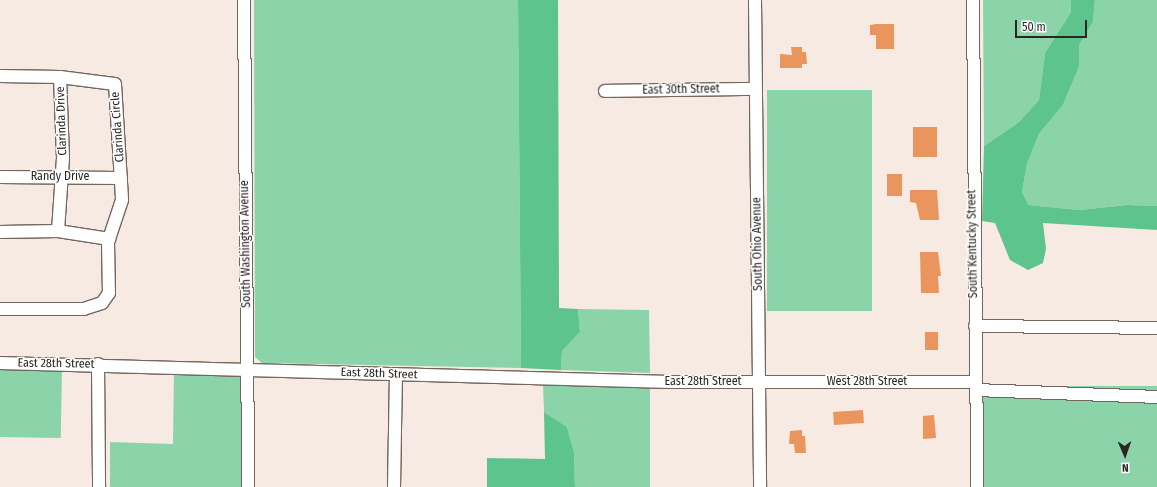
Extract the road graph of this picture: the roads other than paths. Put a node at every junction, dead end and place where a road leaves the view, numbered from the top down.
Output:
1 (244, 0) edge
2 (755, 0) edge
3 (973, 0) edge
4 (60, 77) junction
5 (0, 78) edge
6 (756, 89) junction
7 (605, 91) dead end
8 (0, 177) edge
9 (62, 178) junction
10 (121, 178) junction
11 (58, 231) junction
12 (0, 232) edge
13 (109, 239) junction
14 (0, 309) edge
15 (975, 326) junction
16 (1157, 328) edge
17 (0, 363) edge
18 (98, 364) junction
19 (247, 370) junction
20 (396, 375) junction
21 (759, 382) junction
22 (976, 386) junction
23 (1157, 397) edge
24 (99, 487) edge
25 (248, 487) edge
26 (394, 487) edge
27 (760, 487) edge
28 (977, 487) edge

1 - 19 street, South Washington Avenue
2 - 6 street, South Ohio Avenue
3 - 15 street, South Kentucky Street
4 - 5 street, Clarinda Drive
4 - 9 street, Clarinda Drive
4 - 10 street, Clarinda Circle
6 - 7 street, East 30th Street
6 - 21 street, South Ohio Avenue
8 - 9 street, Randy Drive
9 - 10 street, Randy Drive
9 - 11 street, Clarinda Drive
10 - 13 street
11 - 12 street
11 - 13 street
13 - 14 street
15 - 16 street
15 - 22 street, South Kentucky Street
17 - 18 street, East 28th Street
18 - 19 street, East 28th Street
18 - 24 street
19 - 20 street, East 28th Street
19 - 25 street, South Washington Avenue
20 - 21 street, East 28th Street
20 - 26 street
21 - 22 street, West 28th Street
21 - 27 street, South Ohio Avenue
22 - 23 street, West 28th Street
22 - 28 street, South Kentucky Street

